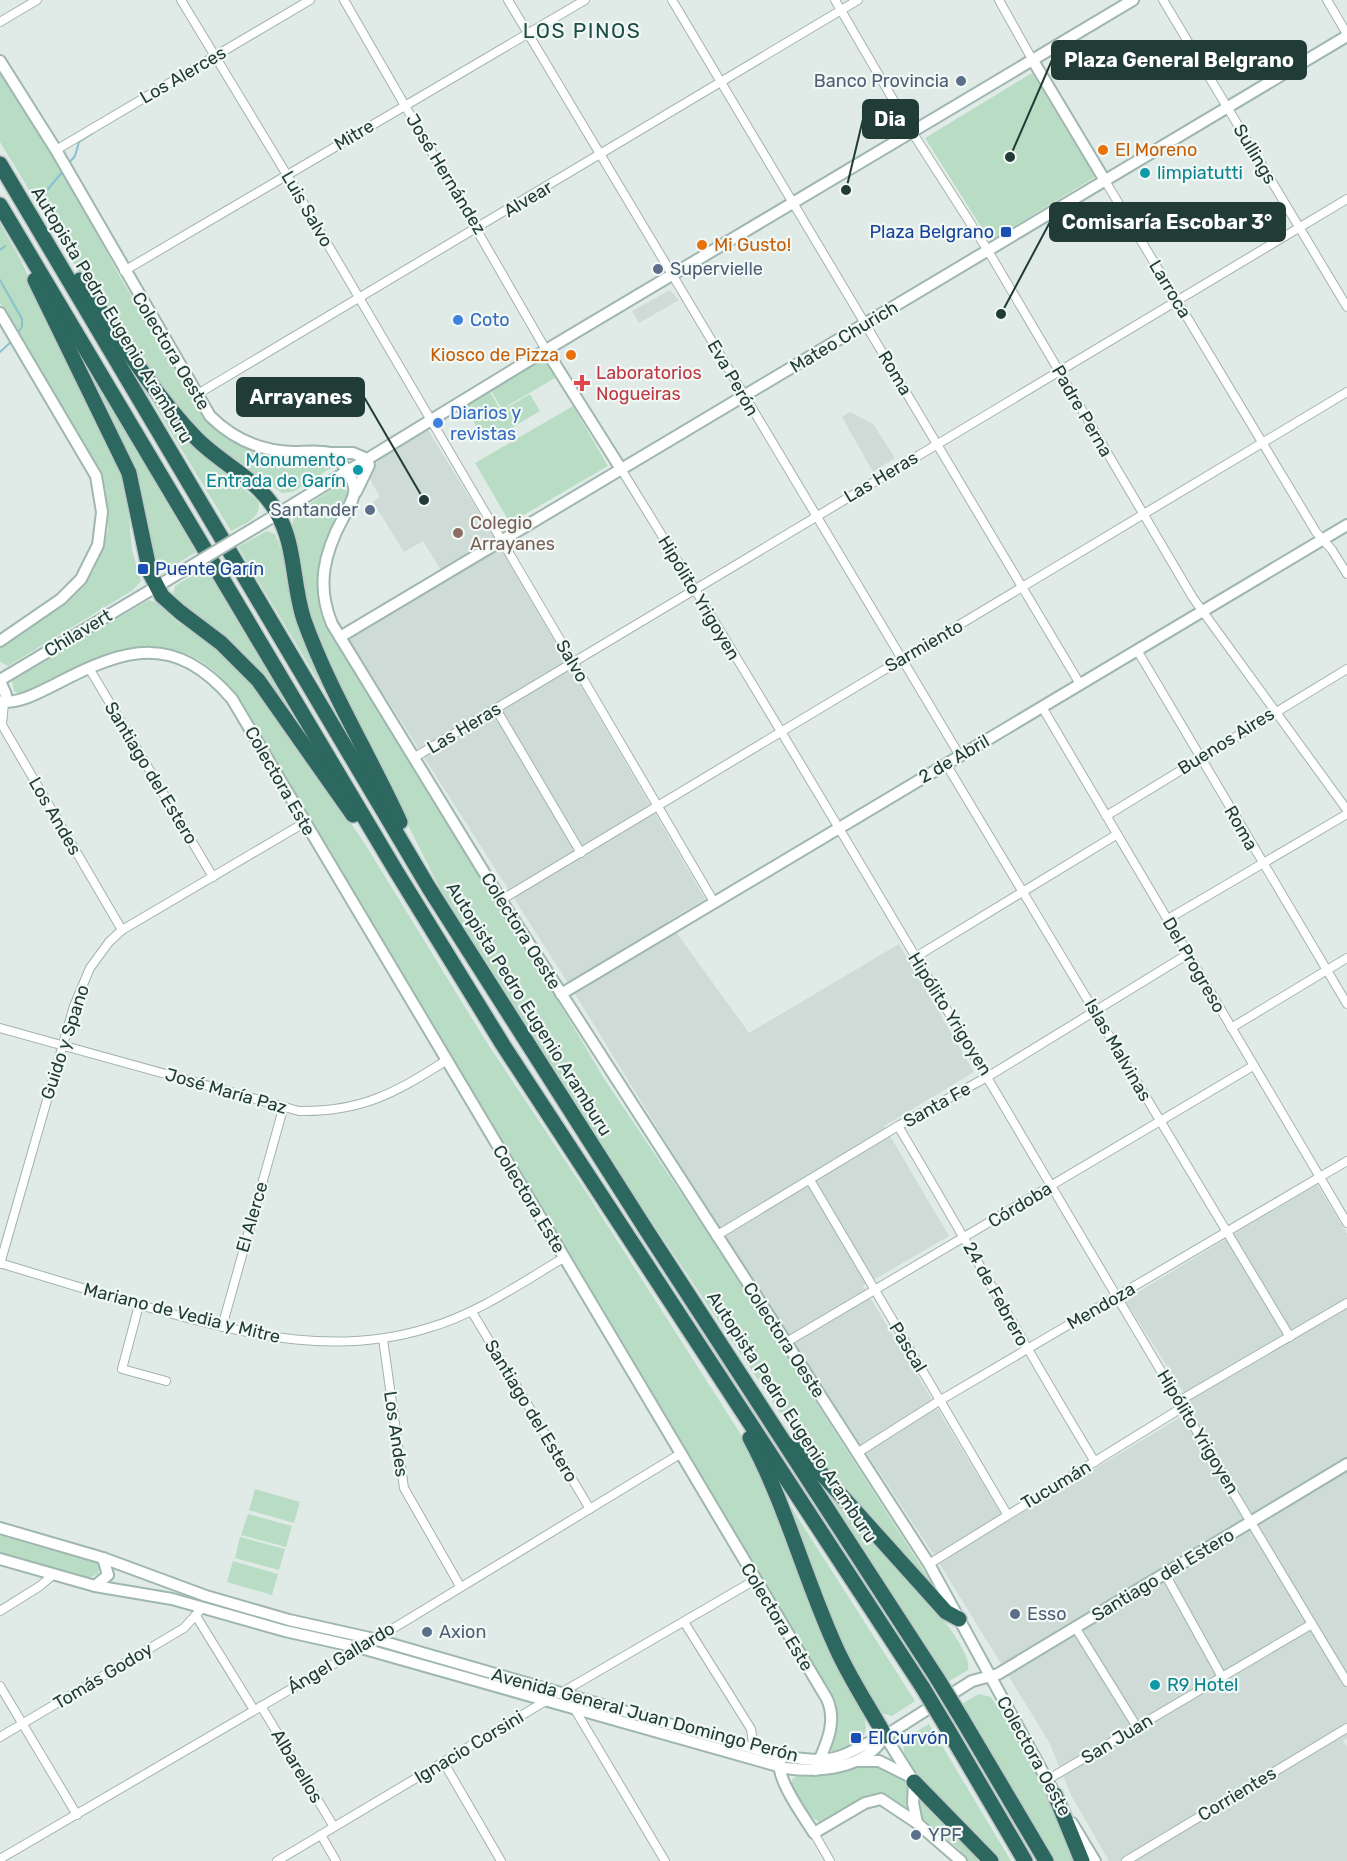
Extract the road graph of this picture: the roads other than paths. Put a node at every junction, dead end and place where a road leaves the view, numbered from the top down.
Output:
1 (37, 0) edge
2 (181, 0) edge
3 (310, 0) edge
4 (344, 0) edge
5 (508, 0) edge
6 (585, 0) edge
7 (672, 0) edge
8 (835, 0) edge
9 (858, 0) edge
10 (999, 0) edge
11 (1133, 0) edge
12 (1163, 0) edge
13 (1327, 0) edge
14 (841, 10) junction
15 (0, 22) edge
16 (528, 33) junction
17 (1347, 35) edge
18 (215, 57) junction
19 (1032, 58) junction
20 (0, 60) edge
21 (721, 81) junction
22 (405, 105) junction
23 (1227, 109) junction
24 (912, 132) junction
25 (59, 155) junction
26 (600, 155) junction
27 (0, 164) edge
28 (287, 175) junction
29 (1104, 179) junction
30 (17, 193) junction
31 (1347, 199) edge
32 (793, 204) junction
33 (0, 206) edge
34 (478, 228) junction
35 (1300, 228) junction
36 (987, 249) junction
37 (124, 271) junction
38 (673, 275) junction
39 (358, 297) junction
40 (1177, 300) junction
41 (1347, 307) edge
42 (0, 314) edge
43 (866, 324) junction
44 (546, 350) junction
45 (1059, 370) junction
46 (1347, 392) edge
47 (196, 395) junction
48 (744, 396) junction
49 (430, 420) junction
50 (1262, 443) junction
51 (937, 444) junction
52 (330, 453) junction
53 (367, 459) junction
54 (621, 469) junction
55 (347, 471) junction
56 (354, 496) junction
57 (277, 512) junction
58 (1144, 515) junction
59 (816, 516) junction
60 (1347, 525) edge
61 (501, 540) junction
62 (1324, 540) junction
63 (1347, 574) edge
64 (156, 585) junction
65 (1023, 589) junction
66 (695, 590) junction
67 (1204, 612) junction
68 (340, 637) junction
69 (0, 641) edge
70 (1137, 650) junction
71 (902, 659) junction
72 (573, 663) junction
73 (89, 669) junction
74 (1347, 669) edge
75 (0, 681) edge
76 (1080, 684) junction
77 (2, 703) edge
78 (1042, 707) junction
79 (496, 709) junction
80 (1275, 711) junction
81 (781, 733) junction
82 (960, 756) junction
83 (416, 757) junction
84 (1200, 757) junction
85 (946, 764) junction
86 (658, 807) junction
87 (1347, 812) edge
88 (1106, 816) junction
89 (304, 823) junction
90 (838, 828) junction
91 (1116, 835) junction
92 (581, 853) junction
93 (1263, 864) junction
94 (396, 871) junction
95 (213, 877) junction
96 (429, 888) junction
97 (1022, 891) junction
98 (501, 900) junction
99 (714, 902) junction
100 (1168, 920) junction
101 (122, 930) junction
102 (1188, 954) junction
103 (914, 958) junction
104 (1347, 958) edge
105 (1327, 970) junction
106 (561, 994) junction
107 (1347, 1004) edge
108 (1094, 1010) junction
109 (0, 1028) edge
110 (1231, 1028) junction
111 (62, 1044) junction
112 (447, 1060) junction
113 (1253, 1066) junction
114 (989, 1076) junction
115 (283, 1109) junction
116 (1159, 1120) junction
117 (898, 1126) junction
118 (1347, 1161) edge
119 (1320, 1177) junction
120 (810, 1180) junction
121 (1051, 1186) junction
122 (1347, 1223) edge
123 (1226, 1233) junction
124 (716, 1236) junction
125 (965, 1238) junction
126 (565, 1257) junction
127 (0, 1263) edge
128 (874, 1290) junction
129 (1116, 1297) junction
130 (1347, 1304) edge
131 (139, 1305) junction
132 (472, 1312) junction
133 (222, 1327) junction
134 (1290, 1337) junction
135 (383, 1339) junction
136 (720, 1340) junction
137 (785, 1344) junction
138 (1027, 1350) junction
139 (706, 1359) junction
140 (166, 1381) dead end
141 (939, 1401) junction
142 (1181, 1404) junction
143 (857, 1453) junction
144 (680, 1454) junction
145 (1095, 1462) junction
146 (1347, 1464) edge
147 (590, 1509) junction
148 (1007, 1514) junction
149 (1252, 1522) junction
150 (0, 1528) edge
151 (103, 1558) junction
152 (0, 1559) edge
153 (929, 1564) junction
154 (54, 1574) junction
155 (1165, 1574) junction
156 (755, 1580) junction
157 (95, 1586) junction
158 (460, 1586) junction
159 (0, 1611) edge
160 (199, 1612) junction
161 (959, 1619) junction
162 (684, 1622) junction
163 (1312, 1624) junction
164 (1075, 1627) junction
165 (374, 1639) junction
166 (361, 1648) junction
167 (989, 1676) junction
168 (1222, 1677) junction
169 (1347, 1683) edge
170 (0, 1686) edge
171 (562, 1693) junction
172 (548, 1700) junction
173 (257, 1708) junction
174 (574, 1708) junction
175 (22, 1724) junction
176 (1137, 1728) junction
177 (1347, 1728) edge
178 (885, 1736) junction
179 (0, 1737) edge
180 (754, 1749) junction
181 (780, 1761) junction
182 (444, 1763) junction
183 (850, 1763) junction
184 (817, 1765) junction
185 (1047, 1780) junction
186 (914, 1782) junction
187 (1055, 1795) junction
188 (76, 1815) junction
189 (917, 1823) junction
190 (334, 1827) junction
191 (814, 1833) junction
192 (321, 1835) junction
193 (0, 1859) edge
194 (277, 1861) edge
195 (336, 1861) edge
196 (501, 1861) edge
197 (665, 1861) edge
198 (830, 1861) edge
199 (961, 1861) edge
200 (991, 1861) edge
201 (1025, 1861) edge
202 (1046, 1861) edge
203 (1082, 1861) edge
204 (1095, 1861) edge
205 (1126, 1861) edge

1 - 15 street
2 - 18 street, Luis Salvo
3 - 18 street, Los Alerces
4 - 22 street, José Hernández
5 - 16 street, Eva Perón
6 - 16 street, Mitre
7 - 21 street, Roma
8 - 14 street, Padre Perna
9 - 14 street, Alvear
10 - 19 street, Larroca
11 - 19 street
12 - 23 street, Sullings
13 - 17 street
14 - 21 street, Alvear
14 - 24 street, Padre Perna
16 - 22 street, Mitre
16 - 26 street, Eva Perón
17 - 23 street, Mateo Churich
18 - 25 street, Los Alerces
18 - 28 street, Luis Salvo
19 - 24 street
19 - 29 street, Larroca
20 - 25 street, Colectora Oeste
21 - 26 street, Alvear
21 - 32 street, Roma
22 - 28 street, Mitre
22 - 34 street, José Hernández
23 - 29 street, Mateo Churich
23 - 35 street, Sullings
24 - 32 street
24 - 36 street, Padre Perna
25 - 37 street, Colectora Oeste
26 - 34 street, Alvear
26 - 38 street, Eva Perón
27 - 30 highway, Autopista Pedro Eugenio Aramburu
28 - 37 street, Mitre
28 - 39 street, Luis Salvo
29 - 36 street, Mateo Churich
29 - 40 street, Larroca
30 - 57 highway
30 - 96 highway, Autopista Pedro Eugenio Aramburu
31 - 35 street, Las Heras
32 - 38 street
32 - 43 street, Roma
33 - 64 highway
33 - 94 highway, Autopista Pedro Eugenio Aramburu
34 - 39 street, Alvear
34 - 44 street, José Hernández
35 - 40 street, Las Heras
35 - 41 street, Sullings
36 - 43 street, Mateo Churich
36 - 45 street, Padre Perna
37 - 47 street, Colectora Oeste
38 - 44 street
38 - 48 street, Eva Perón
39 - 47 street, Alvear
39 - 49 street, Luis Salvo
40 - 45 street, Las Heras
40 - 50 street, Larroca
42 - 69 street
43 - 48 street, Mateo Churich
43 - 51 street, Roma
44 - 49 street
44 - 54 street, Hipólito Yrigoyen
45 - 51 street, Las Heras
45 - 58 street, Padre Perna
46 - 50 street, Sarmiento
47 - 52 street, Colectora Oeste
48 - 54 street, Mateo Churich
48 - 59 street, Eva Perón
49 - 53 street
49 - 61 street, Salvo
50 - 58 street, Sarmiento
50 - 62 street, Larroca
51 - 59 street, Las Heras
51 - 65 street, Roma
52 - 53 street, Colectora Oeste
52 - 55 street
53 - 55 street
53 - 56 street, Colectora Oeste
54 - 61 street, Mateo Churich
54 - 66 street, Hipólito Yrigoyen
55 - 56 street
55 - 57 street
56 - 68 street, Colectora Oeste
57 - 64 street, bridge
57 - 96 highway
58 - 65 street, Sarmiento
58 - 67 street, Padre Perna
59 - 66 street, Las Heras
59 - 71 street, Eva Perón
60 - 62 street, 2 de Abril
61 - 68 street, Mateo Churich
61 - 72 street, Salvo
62 - 63 street, Larroca
62 - 67 street, 2 de Abril
64 - 75 street, Chilavert
64 - 94 highway
65 - 71 street, Sarmiento
65 - 76 street, Roma
66 - 72 street, Las Heras
66 - 81 street, Hipólito Yrigoyen
67 - 70 street, 2 de Abril
67 - 80 street, Padre Perna
68 - 83 street, Colectora Oeste
70 - 76 street, 2 de Abril
70 - 84 street, Roma
71 - 81 street, Sarmiento
71 - 82 street, Eva Perón
72 - 79 street, Las Heras
72 - 86 street, Salvo
73 - 77 street, Colectora Este
73 - 89 street, Colectora Este
73 - 95 street, Santiago del Estero
74 - 80 street, Buenos Aires
75 - 77 street
76 - 78 street, 2 de Abril
77 - 101 street, Los Andes
78 - 82 street, 2 de Abril
78 - 88 street, Del Progreso
79 - 83 street, Las Heras
79 - 92 street
80 - 84 street, Buenos Aires
80 - 87 street, Padre Perna
81 - 86 street, Sarmiento
81 - 90 street, Hipólito Yrigoyen
82 - 85 street, 2 de Abril
83 - 98 street, Colectora Oeste
84 - 88 street, Buenos Aires
84 - 93 street, Roma
85 - 90 street, 2 de Abril
85 - 97 street, Islas Malvinas
86 - 92 street, Sarmiento
86 - 99 street, Salvo
87 - 93 street
88 - 91 street, Del Progreso
89 - 95 street, Guido y Spano
89 - 112 street, Colectora Este
90 - 99 street, 2 de Abril
90 - 103 street, Hipólito Yrigoyen
91 - 97 street
91 - 100 street, Del Progreso
92 - 98 street, Sarmiento
93 - 100 street
93 - 105 street, Roma
94 - 139 highway, Autopista Pedro Eugenio Aramburu
95 - 101 street, Guido y Spano
96 - 136 highway, Autopista Pedro Eugenio Aramburu
97 - 103 street
97 - 108 street, Islas Malvinas
98 - 106 street, Colectora Oeste
99 - 106 street, 2 de Abril
100 - 102 street, Del Progreso
101 - 111 street, Guido y Spano
102 - 108 street, Santa Fe
102 - 110 street, Del Progreso
103 - 114 street, Hipólito Yrigoyen
104 - 105 street
105 - 107 street, Roma
105 - 110 street
106 - 124 street, Colectora Oeste
108 - 114 street, Santa Fe
108 - 116 street, Islas Malvinas
109 - 111 street, José María Paz
110 - 113 street, Del Progreso
111 - 115 street, José María Paz
111 - 127 street, Guido y Spano
112 - 115 street, José María Paz
112 - 126 street, Colectora Este
113 - 116 street, Córdoba
113 - 119 street, Del Progreso
114 - 117 street, Santa Fe
114 - 121 street, Hipólito Yrigoyen
115 - 133 street, El Alerce
116 - 121 street, Córdoba
116 - 123 street, Islas Malvinas
117 - 120 street, Santa Fe
117 - 125 street, 24 de Febrero
118 - 119 street, Mendoza
119 - 122 street, Del Progreso
119 - 123 street, Mendoza
120 - 124 street, Santa Fe
120 - 128 street, Pascal
121 - 125 street, Córdoba
121 - 129 street, Hipólito Yrigoyen
123 - 129 street, Mendoza
123 - 134 street, Islas Malvinas
124 - 137 street, Colectora Oeste
125 - 128 street, Córdoba
125 - 138 street, 24 de Febrero
126 - 132 street, Mariano de Vedia y Mitre
126 - 144 street, Colectora Este
127 - 131 street, Mariano de Vedia y Mitre
128 - 137 street, Córdoba
128 - 141 street, Pascal
129 - 138 street, Mendoza
129 - 142 street, Hipólito Yrigoyen
130 - 134 street, Tucumán
131 - 133 street, Mariano de Vedia y Mitre
131 - 140 street
132 - 135 street, Mariano de Vedia y Mitre
132 - 147 street, Santiago del Estero
133 - 135 street, Mariano de Vedia y Mitre
134 - 142 street, Tucumán
135 - 158 street, Los Andes
136 - 161 highway
136 - 202 highway, Autopista Pedro Eugenio Aramburu, bridge
137 - 143 street, Colectora Oeste
138 - 141 street, Mendoza
138 - 145 street, 24 de Febrero
139 - 178 highway
139 - 201 highway, Autopista Pedro Eugenio Aramburu, bridge
141 - 143 street, Mendoza
141 - 148 street, Pascal
142 - 145 street, Tucumán
142 - 149 street, Hipólito Yrigoyen
143 - 153 street, Colectora Oeste
144 - 147 street, Ángel Gallardo
144 - 156 street, Colectora Este
145 - 148 street, Tucumán
146 - 149 street, Santiago del Estero
147 - 158 street, Ángel Gallardo
148 - 153 street, Tucumán
149 - 155 street, Santiago del Estero
149 - 163 street, Hipólito Yrigoyen
150 - 151 street, Avenida General Juan Domingo Perón
151 - 157 street
151 - 165 street, Avenida General Juan Domingo Perón
152 - 154 street, Avenida General Juan Domingo Perón
153 - 161 street, Colectora Oeste
154 - 157 street, Avenida General Juan Domingo Perón
154 - 159 street
155 - 164 street, Santiago del Estero
155 - 168 street
156 - 162 street, Ignacio Corsini
156 - 184 street, Colectora Este
157 - 160 street, Avenida General Juan Domingo Perón
158 - 165 street, Ángel Gallardo
160 - 166 street, Avenida General Juan Domingo Perón
160 - 173 street, Albarellos
160 - 175 street, Tomás Godoy
161 - 167 street, Colectora Oeste
162 - 171 street, Ignacio Corsini
162 - 180 street
163 - 168 street, San Juan
163 - 169 street, Hipólito Yrigoyen
164 - 167 street, Santiago del Estero
164 - 176 street
165 - 166 street, Ángel Gallardo
165 - 171 street, Avenida General Juan Domingo Perón
166 - 172 street, Avenida General Juan Domingo Perón
166 - 173 street, Ángel Gallardo
167 - 178 street, Santiago del Estero
167 - 185 street, Colectora Oeste
168 - 176 street, San Juan
170 - 175 street
171 - 172 street, Ignacio Corsini
171 - 174 street
171 - 180 street, Avenida General Juan Domingo Perón
172 - 174 street, Avenida General Juan Domingo Perón
172 - 182 street, Ignacio Corsini
173 - 188 street, Ángel Gallardo
173 - 190 street, Albarellos
174 - 181 street, Avenida General Juan Domingo Perón
174 - 197 street
175 - 179 street, Tomás Godoy
175 - 188 street
176 - 185 street, San Juan
177 - 205 street, Corrientes
178 - 183 street, Avenida General Juan Domingo Perón
178 - 184 street, Avenida General Juan Domingo Perón
178 - 186 street
180 - 181 street, Avenida General Juan Domingo Perón
181 - 184 street, Avenida General Juan Domingo Perón
181 - 191 street
182 - 190 street, Ignacio Corsini
182 - 196 street
183 - 184 street, Avenida General Juan Domingo Perón
183 - 186 street
185 - 187 street, Colectora Oeste
186 - 189 street
186 - 200 highway
187 - 203 highway
187 - 204 street, Colectora Oeste
188 - 193 street, Ángel Gallardo
189 - 191 street
189 - 199 street
190 - 192 street, Ignacio Corsini
191 - 198 street
192 - 194 street, Ignacio Corsini
192 - 195 street

